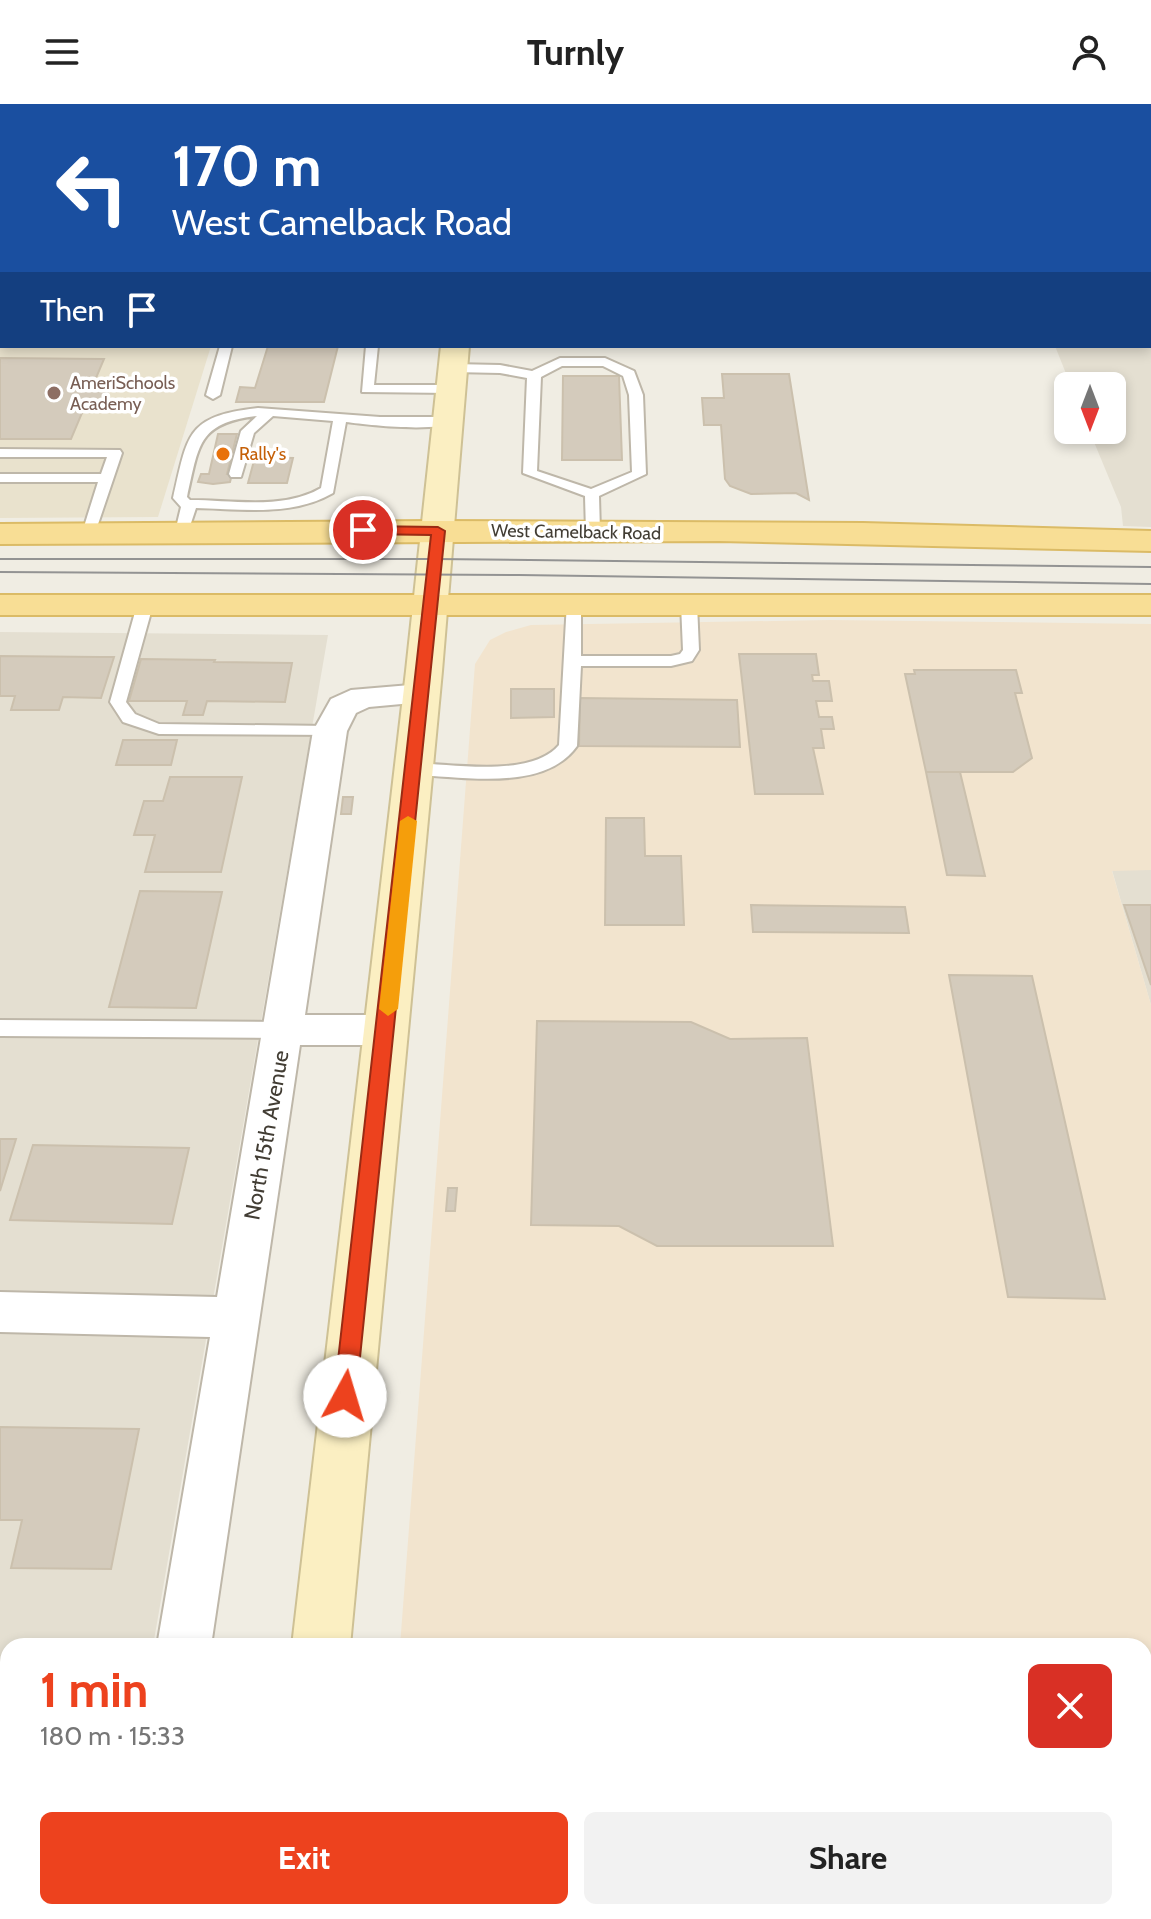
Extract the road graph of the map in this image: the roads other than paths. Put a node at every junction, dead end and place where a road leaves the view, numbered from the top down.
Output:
1 (225, 348) edge
2 (372, 348) edge
3 (453, 368) edge
4 (534, 375) junction
5 (213, 395) dead end
6 (269, 413) junction
7 (340, 418) junction
8 (448, 421) junction
9 (0, 453) edge
10 (0, 478) edge
11 (107, 478) junction
12 (592, 494) junction
13 (228, 503) junction
14 (300, 516) junction
15 (184, 518) junction
16 (438, 531) junction
17 (593, 532) junction
18 (89, 533) junction
19 (0, 534) edge
20 (1151, 541) edge
21 (689, 604) junction
22 (0, 605) edge
23 (145, 605) junction
24 (430, 605) junction
25 (573, 605) junction
26 (1151, 605) edge
27 (573, 661) junction
28 (422, 694) junction
29 (330, 731) junction
30 (413, 769) junction
31 (0, 1028) edge
32 (284, 1030) junction
33 (386, 1030) junction
34 (0, 1312) edge
35 (236, 1317) junction
36 (185, 1638) edge
37 (322, 1638) edge

1 - 5 lane
2 - 3 lane
3 - 4 lane
3 - 8 street
4 - 12 lane
4 - 12 lane
6 - 7 lane
6 - 13 lane
6 - 15 lane
7 - 8 lane
7 - 14 lane
8 - 16 street
9 - 11 lane
10 - 11 lane
11 - 18 lane
12 - 17 lane
13 - 14 lane
13 - 15 lane
14 - 15 main road, West Camelback Road
14 - 16 main road, West Camelback Road
15 - 18 main road, West Camelback Road
16 - 17 main road, West Camelback Road
16 - 24 street
17 - 20 main road, West Camelback Road
18 - 19 main road, West Camelback Road
21 - 25 main road
21 - 26 main road
21 - 27 lane
22 - 23 main road
23 - 24 main road
23 - 29 lane
24 - 25 main road
24 - 28 street
25 - 27 lane
27 - 30 lane
28 - 29 street, North 15th Avenue
28 - 30 street
29 - 32 street, North 15th Avenue
30 - 33 street
31 - 32 lane
32 - 33 street
32 - 35 street, North 15th Avenue
33 - 37 street
34 - 35 street
35 - 36 street, North 15th Avenue

